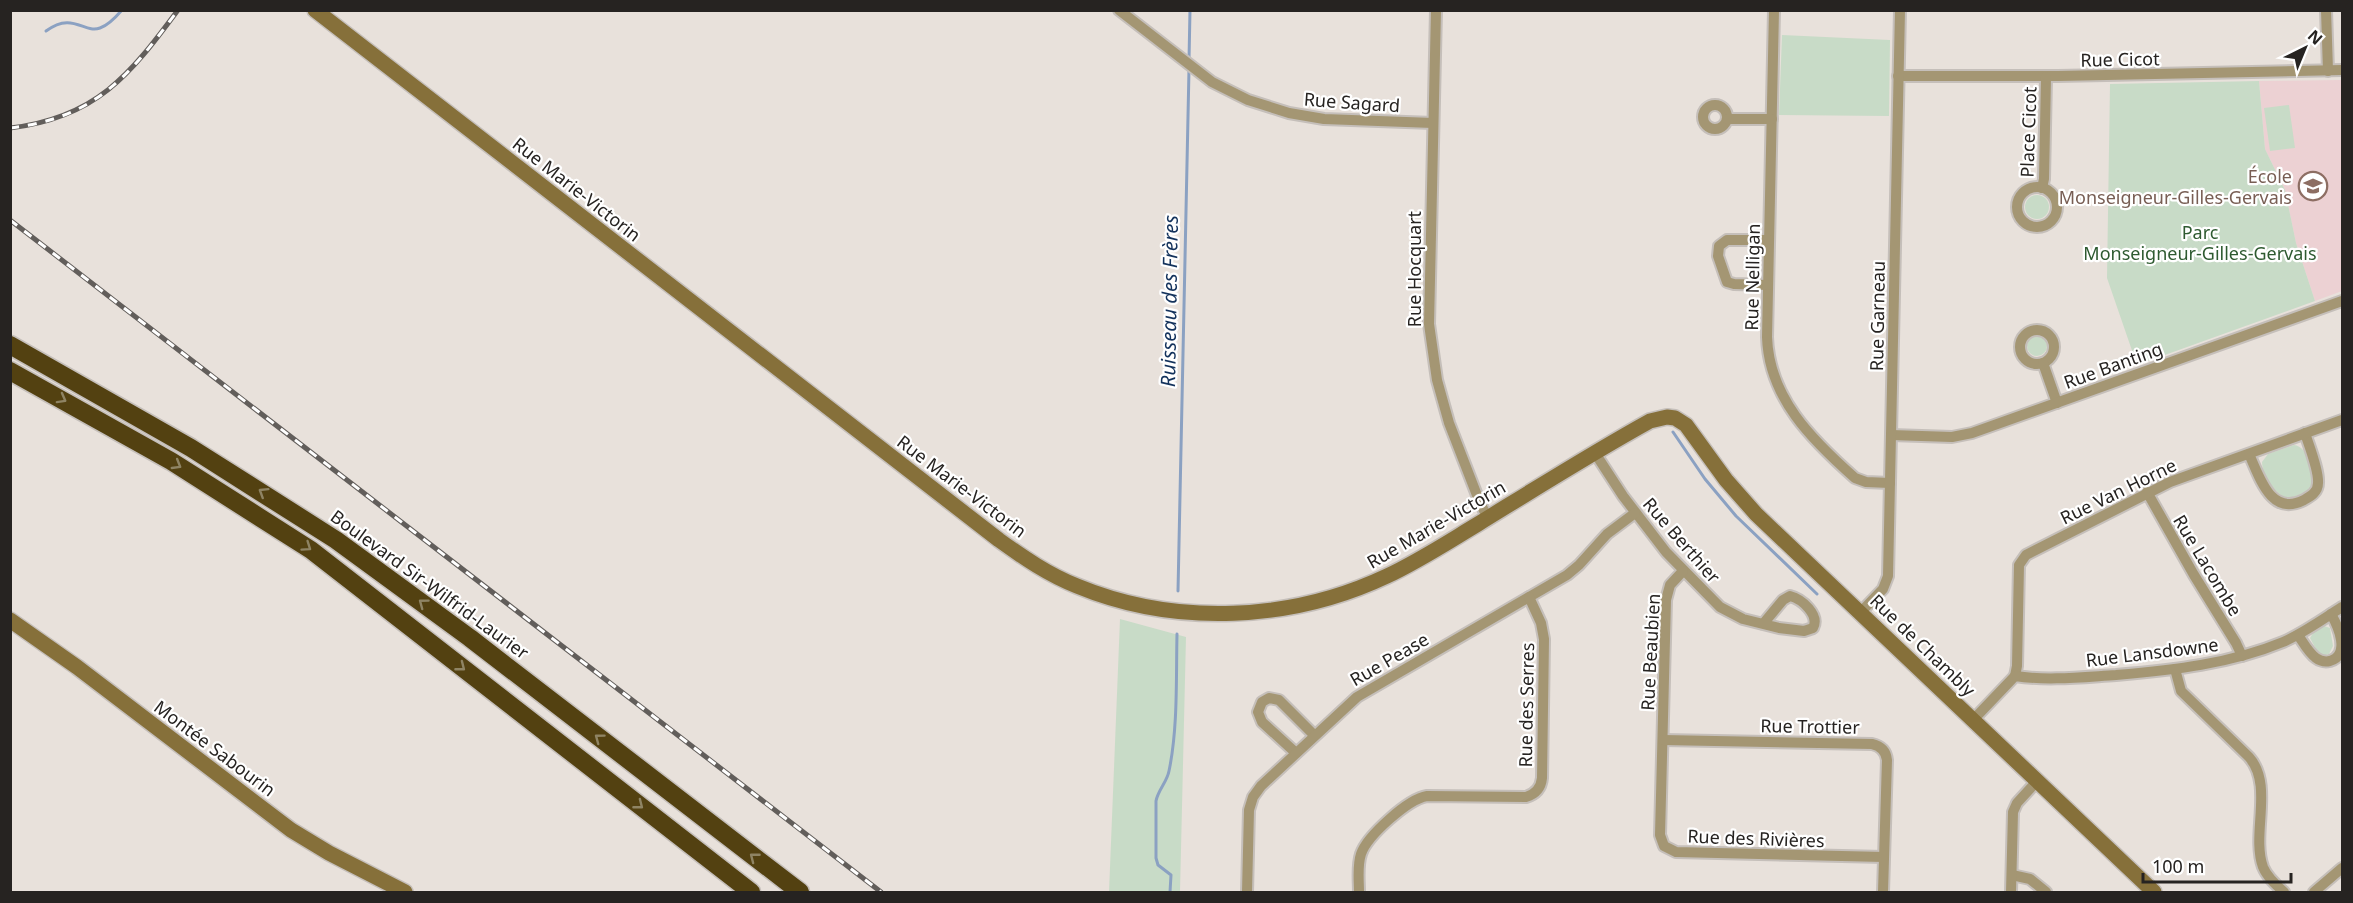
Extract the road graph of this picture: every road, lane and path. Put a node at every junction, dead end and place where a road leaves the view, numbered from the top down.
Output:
1 (315, 10) edge
2 (1119, 10) edge
3 (1436, 10) edge
4 (1774, 10) edge
5 (1900, 10) edge
6 (2326, 10) edge
7 (2328, 70) junction
8 (2343, 70) edge
9 (1898, 76) junction
10 (2046, 76) junction
11 (1727, 119) dead end
12 (1772, 119) junction
13 (1433, 123) junction
14 (2042, 188) dead end
15 (1769, 240) junction
16 (1768, 285) junction
17 (2343, 301) edge
18 (10, 336) edge
19 (10, 345) edge
20 (2043, 363) dead end
21 (10, 371) edge
22 (108, 399) junction
23 (2057, 403) junction
24 (1675, 418) joint
25 (2343, 420) edge
26 (2305, 433) junction
27 (1891, 435) junction
28 (1595, 453) junction
29 (2248, 454) junction
30 (1890, 483) junction
31 (2147, 492) junction
32 (1635, 513) junction
33 (1488, 518) junction
34 (1683, 571) junction
35 (1529, 597) junction
36 (2343, 607) edge
37 (1860, 613) junction
38 (2331, 614) junction
39 (10, 620) edge
40 (1763, 624) junction
41 (2298, 634) junction
42 (2242, 656) junction
43 (2175, 669) junction
44 (2015, 676) junction
45 (1973, 720) junction
46 (1314, 735) junction
47 (1663, 740) junction
48 (1296, 753) junction
49 (2037, 781) junction
50 (1884, 857) junction
51 (2343, 867) edge
52 (2012, 875) junction
53 (405, 892) edge
54 (751, 892) edge
55 (800, 892) edge
56 (1247, 892) edge
57 (1359, 892) edge
58 (1883, 892) edge
59 (2011, 892) edge
60 (2046, 892) edge
61 (2154, 892) edge
62 (2284, 892) edge
63 (2314, 892) edge

1 - 33 street, Rue Marie-Victorin
2 - 13 street, Rue Sagard
3 - 13 street, Rue Hocquart
4 - 12 street, Rue Nelligan
5 - 9 street, Rue Garneau
6 - 7 street
7 - 8 street, Rue Cicot
7 - 10 street, Rue Cicot
9 - 10 street, Rue Cicot
9 - 27 street, Rue Garneau
10 - 14 street, Place Cicot
11 - 12 street
12 - 15 street, Rue Nelligan
13 - 33 street, Rue Hocquart
15 - 16 street, Rue Nelligan
15 - 16 street
16 - 30 street, Rue Nelligan
17 - 23 street, Rue Banting
18 - 22 highway
19 - 22 highway, Boulevard Sir-Wilfrid-Laurier
20 - 23 street
21 -> 54 highway
55 -> 22 highway, Boulevard Sir-Wilfrid-Laurier
23 - 27 street, Rue Banting
24 - 28 street, Rue Marie-Victorin
24 - 37 street, Rue de Chambly
25 - 26 street, Rue Van Horne
26 - 29 street, Rue Van Horne
26 - 29 street
27 - 30 street, Rue Garneau
28 - 32 street, Rue Berthier
28 - 33 street, Rue Marie-Victorin
29 - 31 street, Rue Van Horne
30 - 37 street, Rue Garneau
31 - 42 street, Rue Lacombe
31 - 44 street, Rue Van Horne
32 - 34 street, Rue Berthier
32 - 35 street, Rue Pease
34 - 40 street, Rue Berthier
34 - 47 street, Rue Beaubien
35 - 46 street, Rue Pease
35 - 57 street, Rue des Serres
36 - 38 street, Rue Lansdowne
37 - 45 street, Rue de Chambly
38 - 41 street, Rue Lansdowne
38 - 41 street
39 - 53 street, Montée Sabourin
40 - 40 street, Rue Berthier
41 - 42 street, Rue Lansdowne
42 - 43 street, Rue Lansdowne
43 - 44 street, Rue Lansdowne
43 - 62 street
44 - 45 street
45 - 49 street, Rue de Chambly
46 - 48 street, Rue Pease
46 - 48 street
47 - 50 street, Rue des Rivières
47 - 50 street, Rue Trottier
48 - 56 street, Rue Pease
49 - 52 street
49 - 61 street, Rue de Chambly
50 - 58 street
51 - 63 street
52 - 59 street
52 - 60 street

